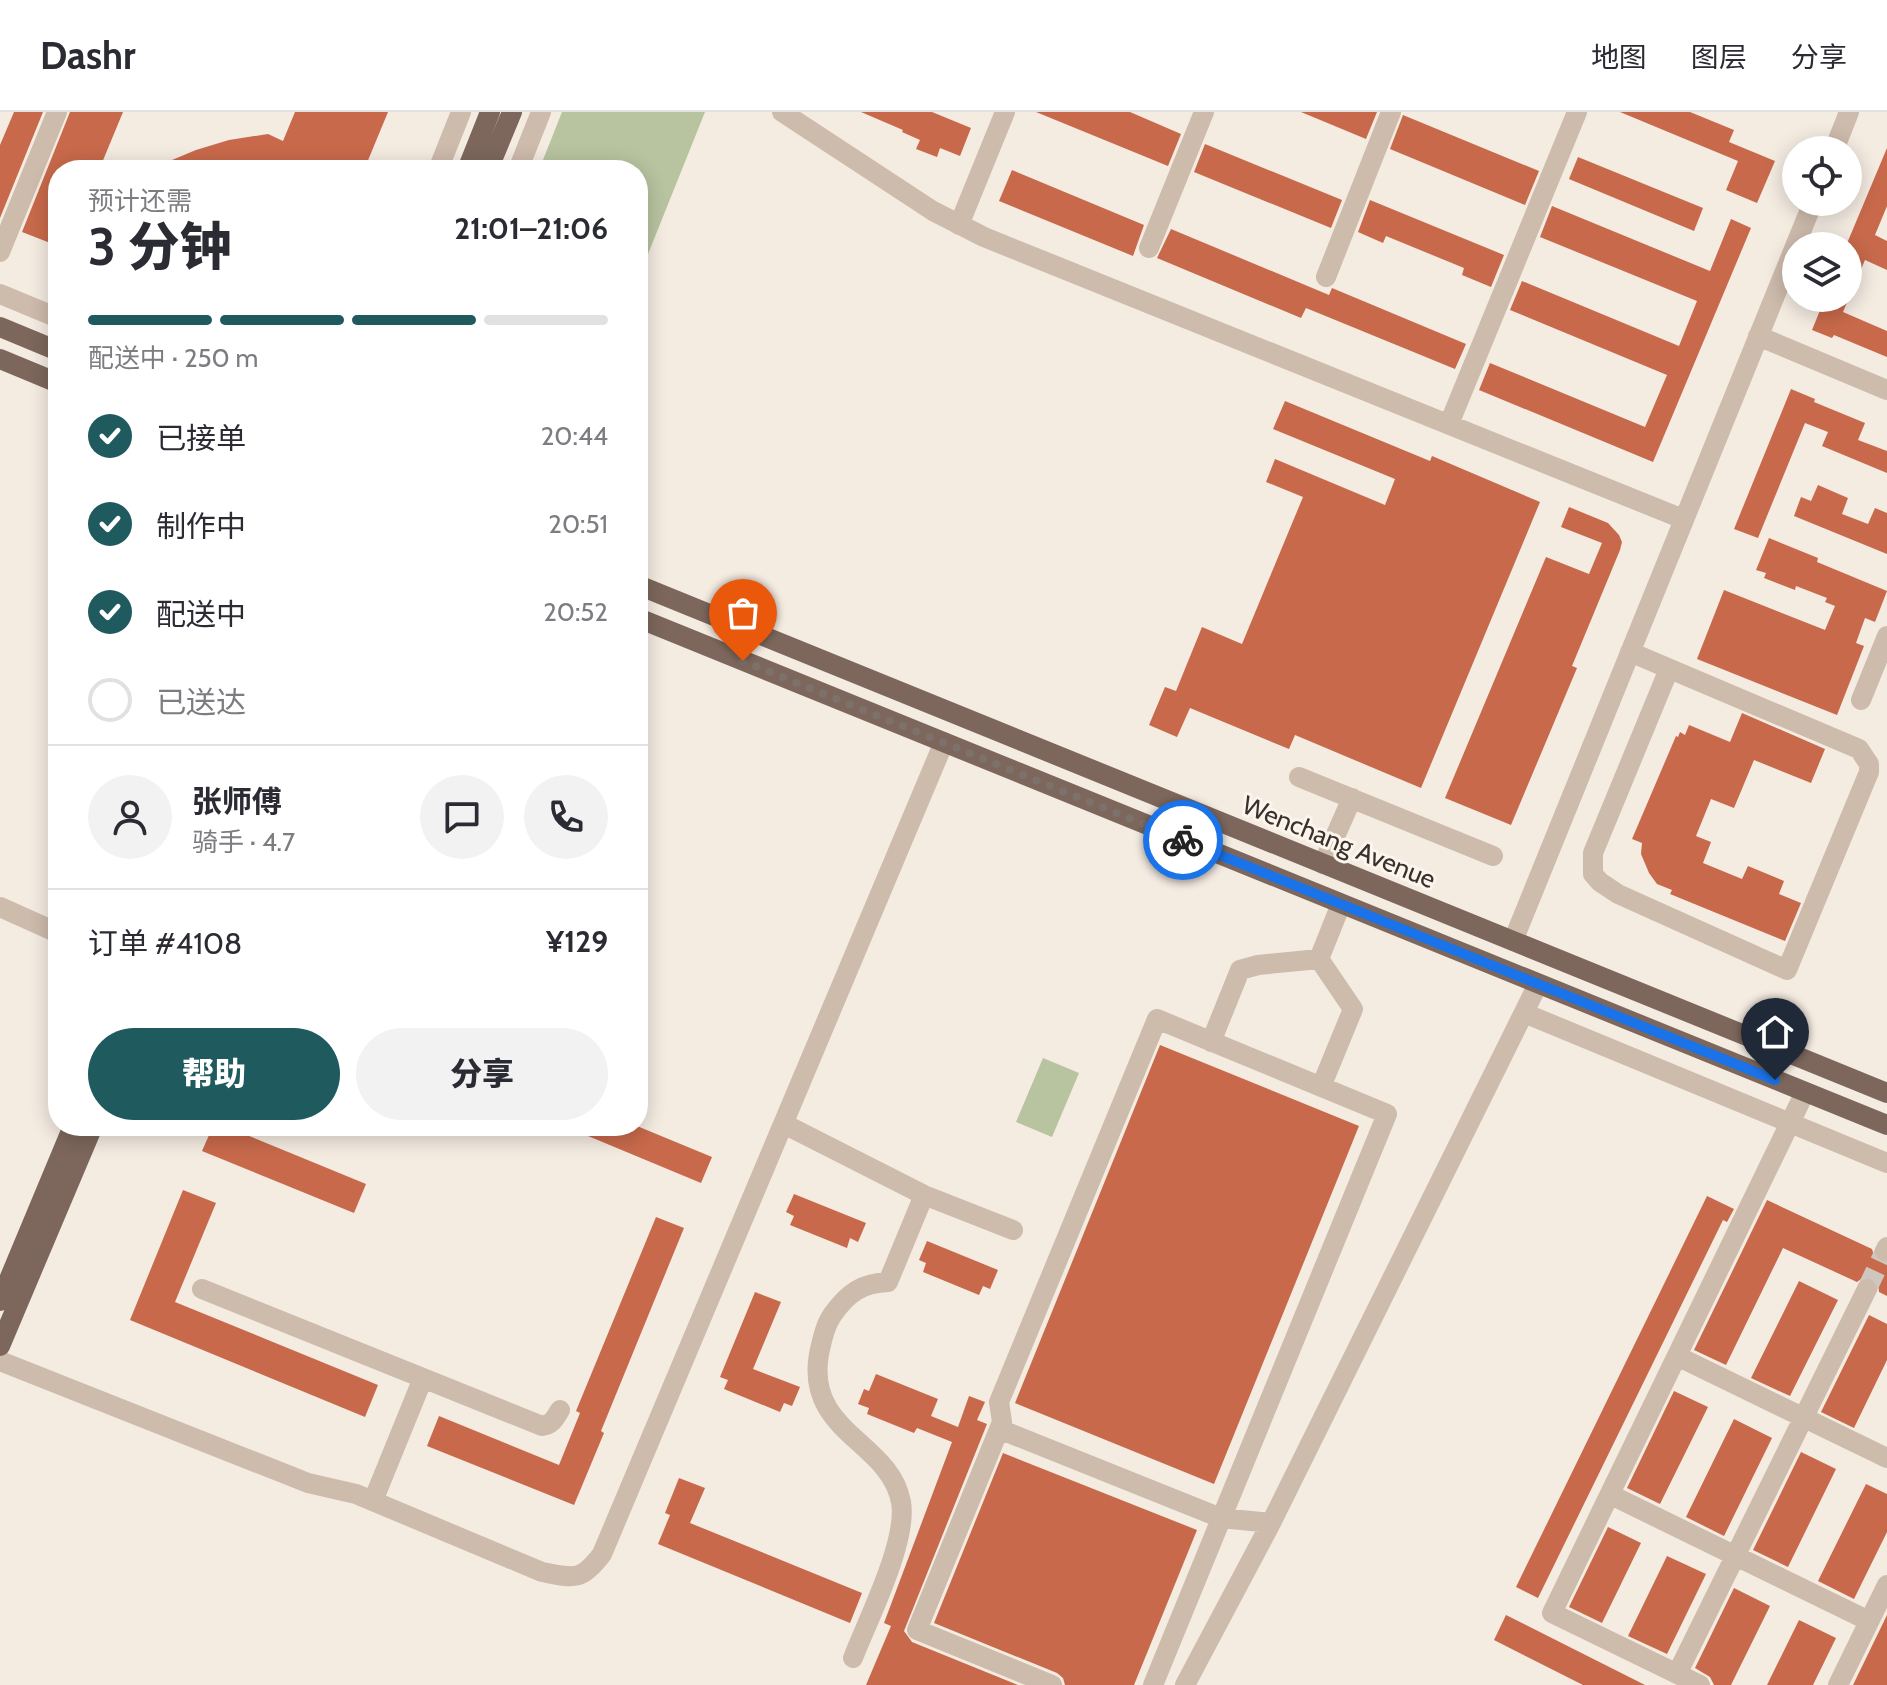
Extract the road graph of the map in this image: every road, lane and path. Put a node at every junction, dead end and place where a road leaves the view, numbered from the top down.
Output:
1 (57, 112) edge
2 (461, 112) edge
3 (490, 112) edge
4 (512, 112) edge
5 (541, 112) edge
6 (782, 112) edge
7 (1005, 112) edge
8 (1204, 112) edge
9 (1391, 112) edge
10 (1577, 112) edge
11 (1849, 112) edge
12 (815, 122) edge
13 (1840, 136) edge
14 (442, 160) edge
15 (471, 160) edge
16 (492, 160) edge
17 (522, 160) edge
18 (1807, 216) edge
19 (959, 225) junction
20 (2, 242) edge
21 (1149, 248) dead end
22 (1326, 277) dead end
23 (0, 294) edge
24 (48, 314) edge
25 (0, 327) edge
26 (1758, 336) junction
27 (48, 347) edge
28 (0, 359) edge
29 (48, 379) edge
30 (1887, 390) edge
31 (1449, 424) junction
32 (1683, 519) junction
33 (648, 589) edge
34 (648, 622) edge
35 (1887, 636) edge
36 (1630, 652) junction
37 (1669, 669) junction
38 (1861, 700) dead end
39 (944, 742) junction
40 (1299, 777) dead end
41 (1352, 798) junction
42 (1493, 856) dead end
43 (1323, 864) junction
44 (1341, 904) junction
45 (0, 907) edge
46 (48, 929) edge
47 (1513, 941) junction
48 (1319, 959) junction
49 (1538, 984) junction
50 (1524, 1013) junction
51 (1211, 1042) junction
52 (1321, 1087) junction
53 (1805, 1092) junction
54 (1887, 1093) edge
55 (1790, 1123) junction
56 (784, 1124) junction
57 (1887, 1125) edge
58 (69, 1136) edge
59 (89, 1136) edge
60 (1887, 1163) edge
61 (924, 1195) junction
62 (1013, 1230) dead end
63 (202, 1289) dead end
64 (1867, 1289) tunnel mouth
65 (0, 1301) edge
66 (0, 1346) edge
67 (1677, 1356) junction
68 (0, 1361) edge
69 (423, 1378) junction
70 (560, 1410) dead end
71 (1804, 1418) junction
72 (999, 1429) junction
73 (1887, 1458) edge
74 (1611, 1495) junction
75 (373, 1501) junction
76 (1221, 1518) junction
77 (1271, 1523) junction
78 (1736, 1556) junction
79 (1887, 1585) edge
80 (1869, 1621) junction
81 (853, 1658) dead end
82 (1677, 1674) junction
83 (1052, 1685) edge
84 (1153, 1685) edge
85 (1185, 1685) edge
86 (1700, 1685) edge
87 (1838, 1685) edge

1 - 20 street
2 - 14 street
3 - 15 main road
4 - 16 main road
5 - 17 street
6 - 12 street
7 - 19 street
8 - 21 street
9 - 22 street
10 - 31 street
11 - 13 street
12 - 19 street
18 - 26 street
19 - 31 street
23 - 24 street
25 - 27 main road
26 - 30 street
26 - 32 street
28 - 29 main road
31 - 32 street
32 - 36 street
33 - 43 main road, Wenchang Avenue
34 - 39 main road
35 - 38 street
36 - 37 street
36 - 47 street
37 - 37 street
39 - 44 main road
39 - 56 street
40 - 41 street
41 - 42 street
41 - 43 street
43 - 47 main road, Wenchang Avenue
44 - 48 street
44 - 49 main road
45 - 46 street
47 - 54 main road, Wenchang Avenue
48 - 51 street
48 - 52 street
49 - 50 street
49 - 53 main road
50 - 55 street
50 - 77 street
51 - 52 street
51 - 72 street
52 - 76 street
53 - 55 street
53 - 57 main road
55 - 60 street
55 - 67 street
56 - 61 street
56 - 75 street
58 - 65 main road
59 - 66 main road
61 - 62 street
61 - 81 street
63 - 69 street
64 - 71 street
67 - 71 street
67 - 74 street
68 - 75 street
69 - 70 street
69 - 75 street
71 - 73 street
71 - 78 street
72 - 76 street
72 - 83 street
74 - 78 street
74 - 82 street
76 - 77 street
76 - 84 street
77 - 85 street
78 - 80 street
78 - 82 street
79 - 80 street
80 - 87 street
82 - 86 street

